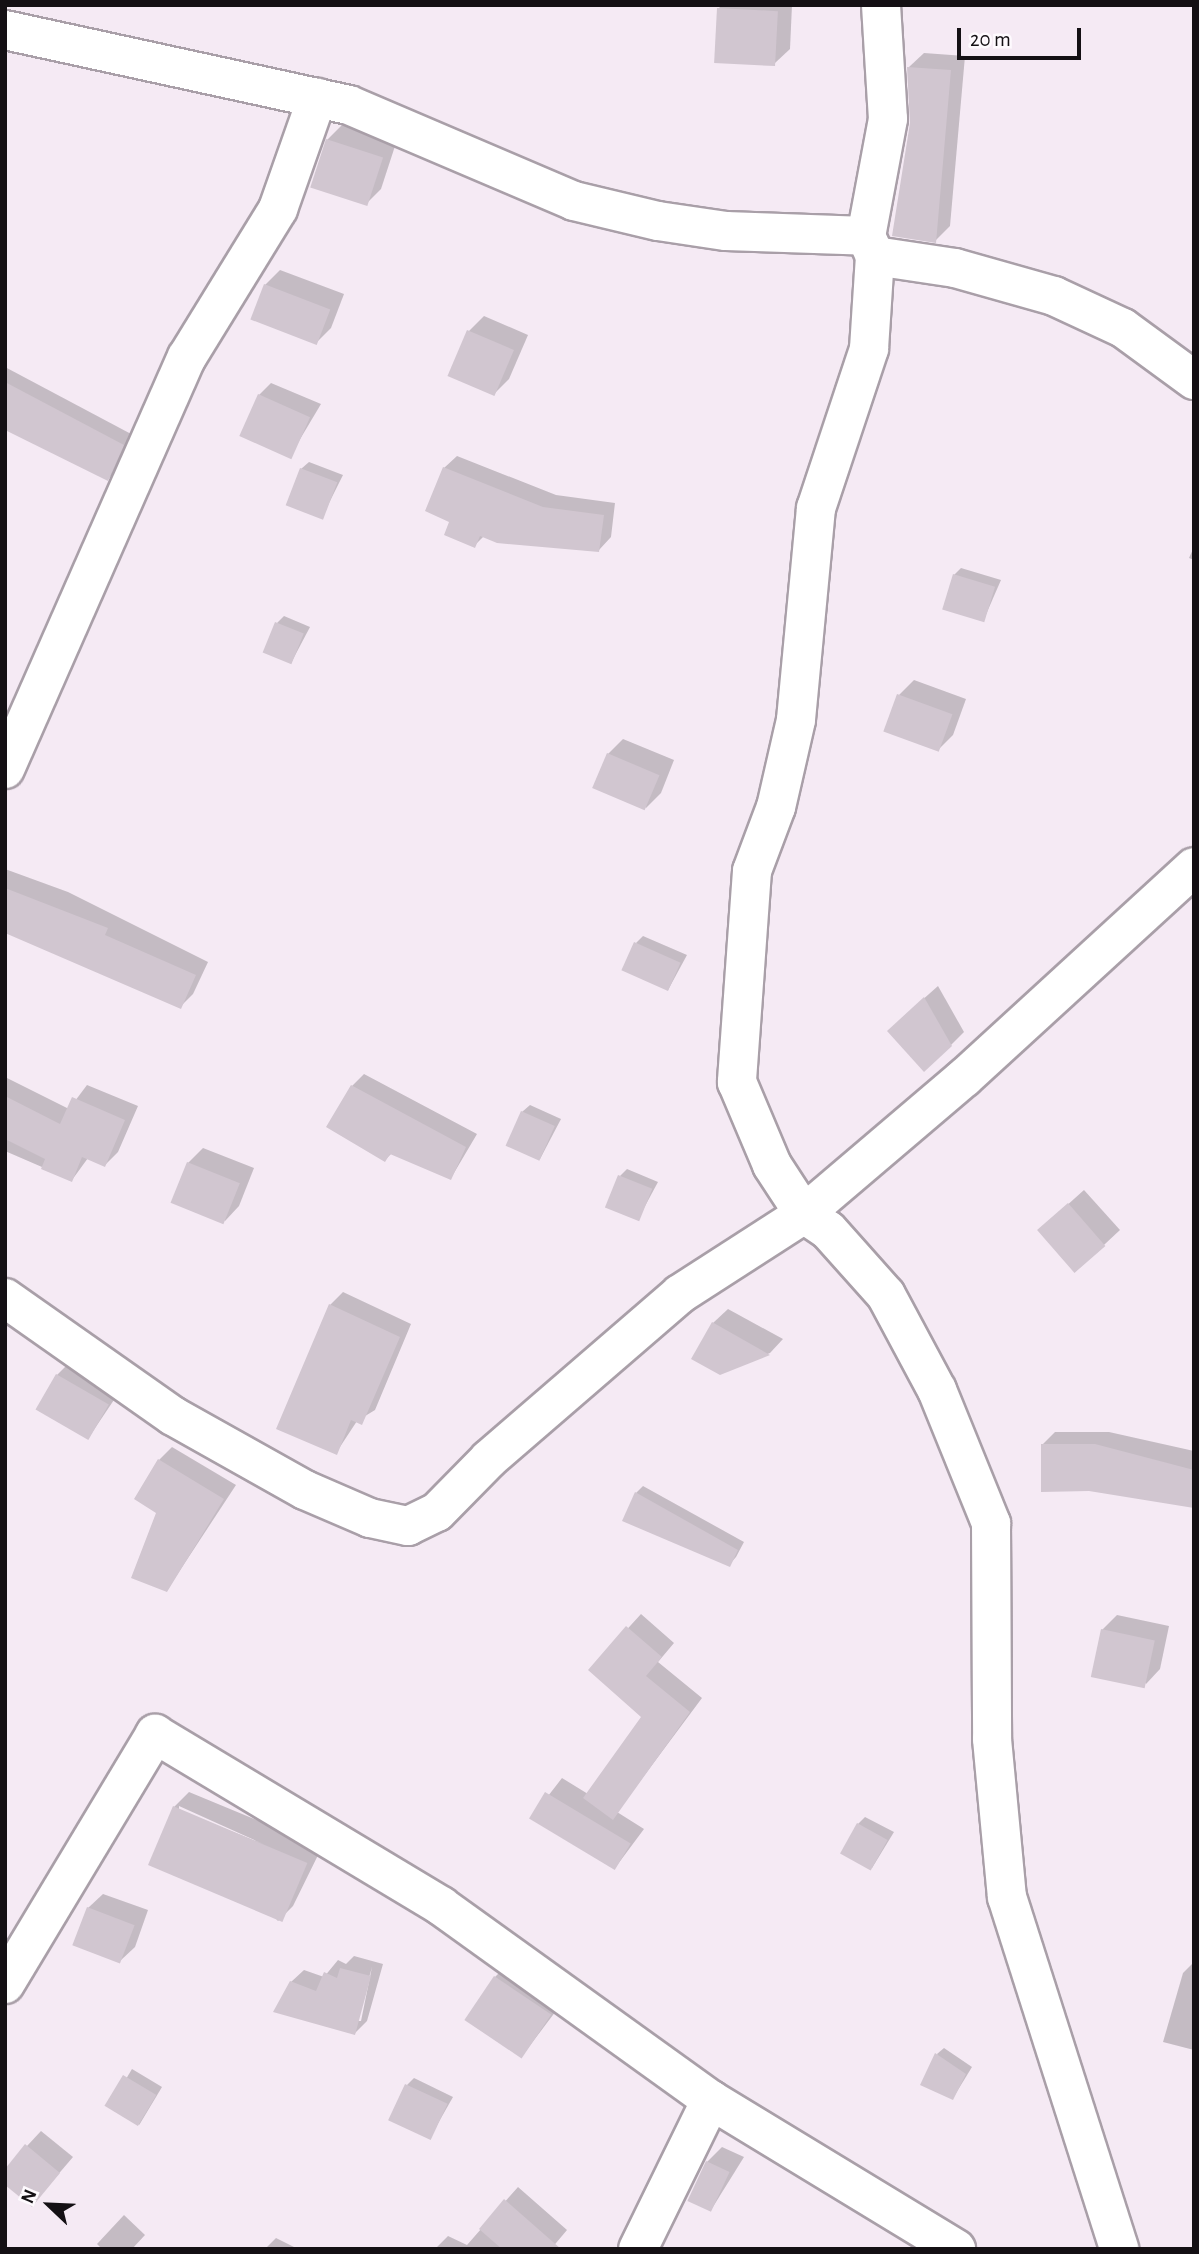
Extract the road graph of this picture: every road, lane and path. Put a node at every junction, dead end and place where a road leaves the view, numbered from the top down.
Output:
1 (881, 5) edge
2 (5, 30) edge
3 (317, 98) junction
4 (870, 246) junction
5 (1194, 380) edge
6 (5, 769) edge
7 (1194, 867) edge
8 (804, 1214) junction
9 (5, 1298) edge
10 (5, 1984) edge
11 (711, 2100) junction
12 (638, 2249) edge
13 (956, 2249) edge
14 (1119, 2249) edge

1 - 4 street
2 - 3 street
3 - 4 street
3 - 6 street
4 - 5 street
4 - 8 street
7 - 8 street
8 - 9 street
8 - 14 street
10 - 11 street
11 - 12 street
11 - 13 street

